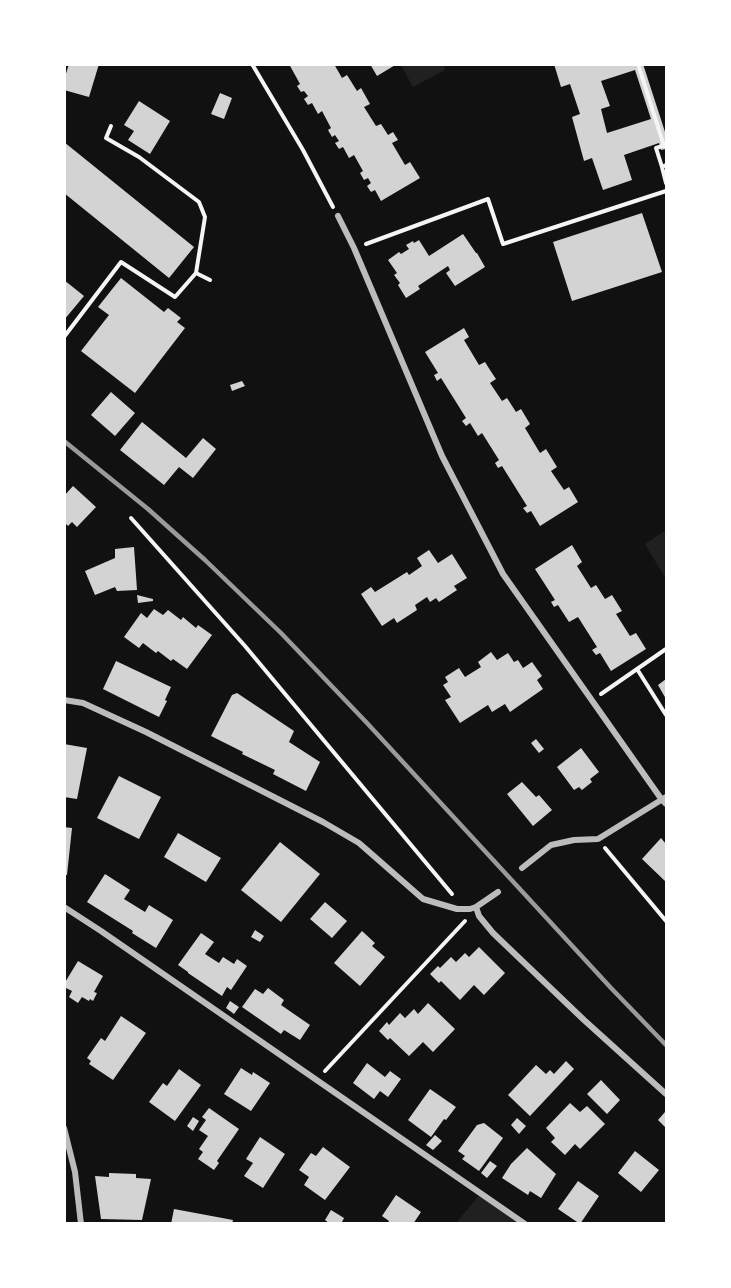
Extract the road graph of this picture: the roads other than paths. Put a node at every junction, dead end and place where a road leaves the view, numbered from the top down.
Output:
1 (338, 216) road end
2 (64, 700) edge
3 (665, 800) edge
4 (522, 868) dead end
5 (498, 892) dead end
6 (64, 907) edge
7 (473, 908) junction
8 (666, 1094) edge
9 (65, 1130) edge
10 (81, 1224) edge
11 (525, 1224) edge

1 - 3 street
2 - 7 street
3 - 4 street
5 - 7 street
6 - 11 street
7 - 8 street
9 - 10 street

